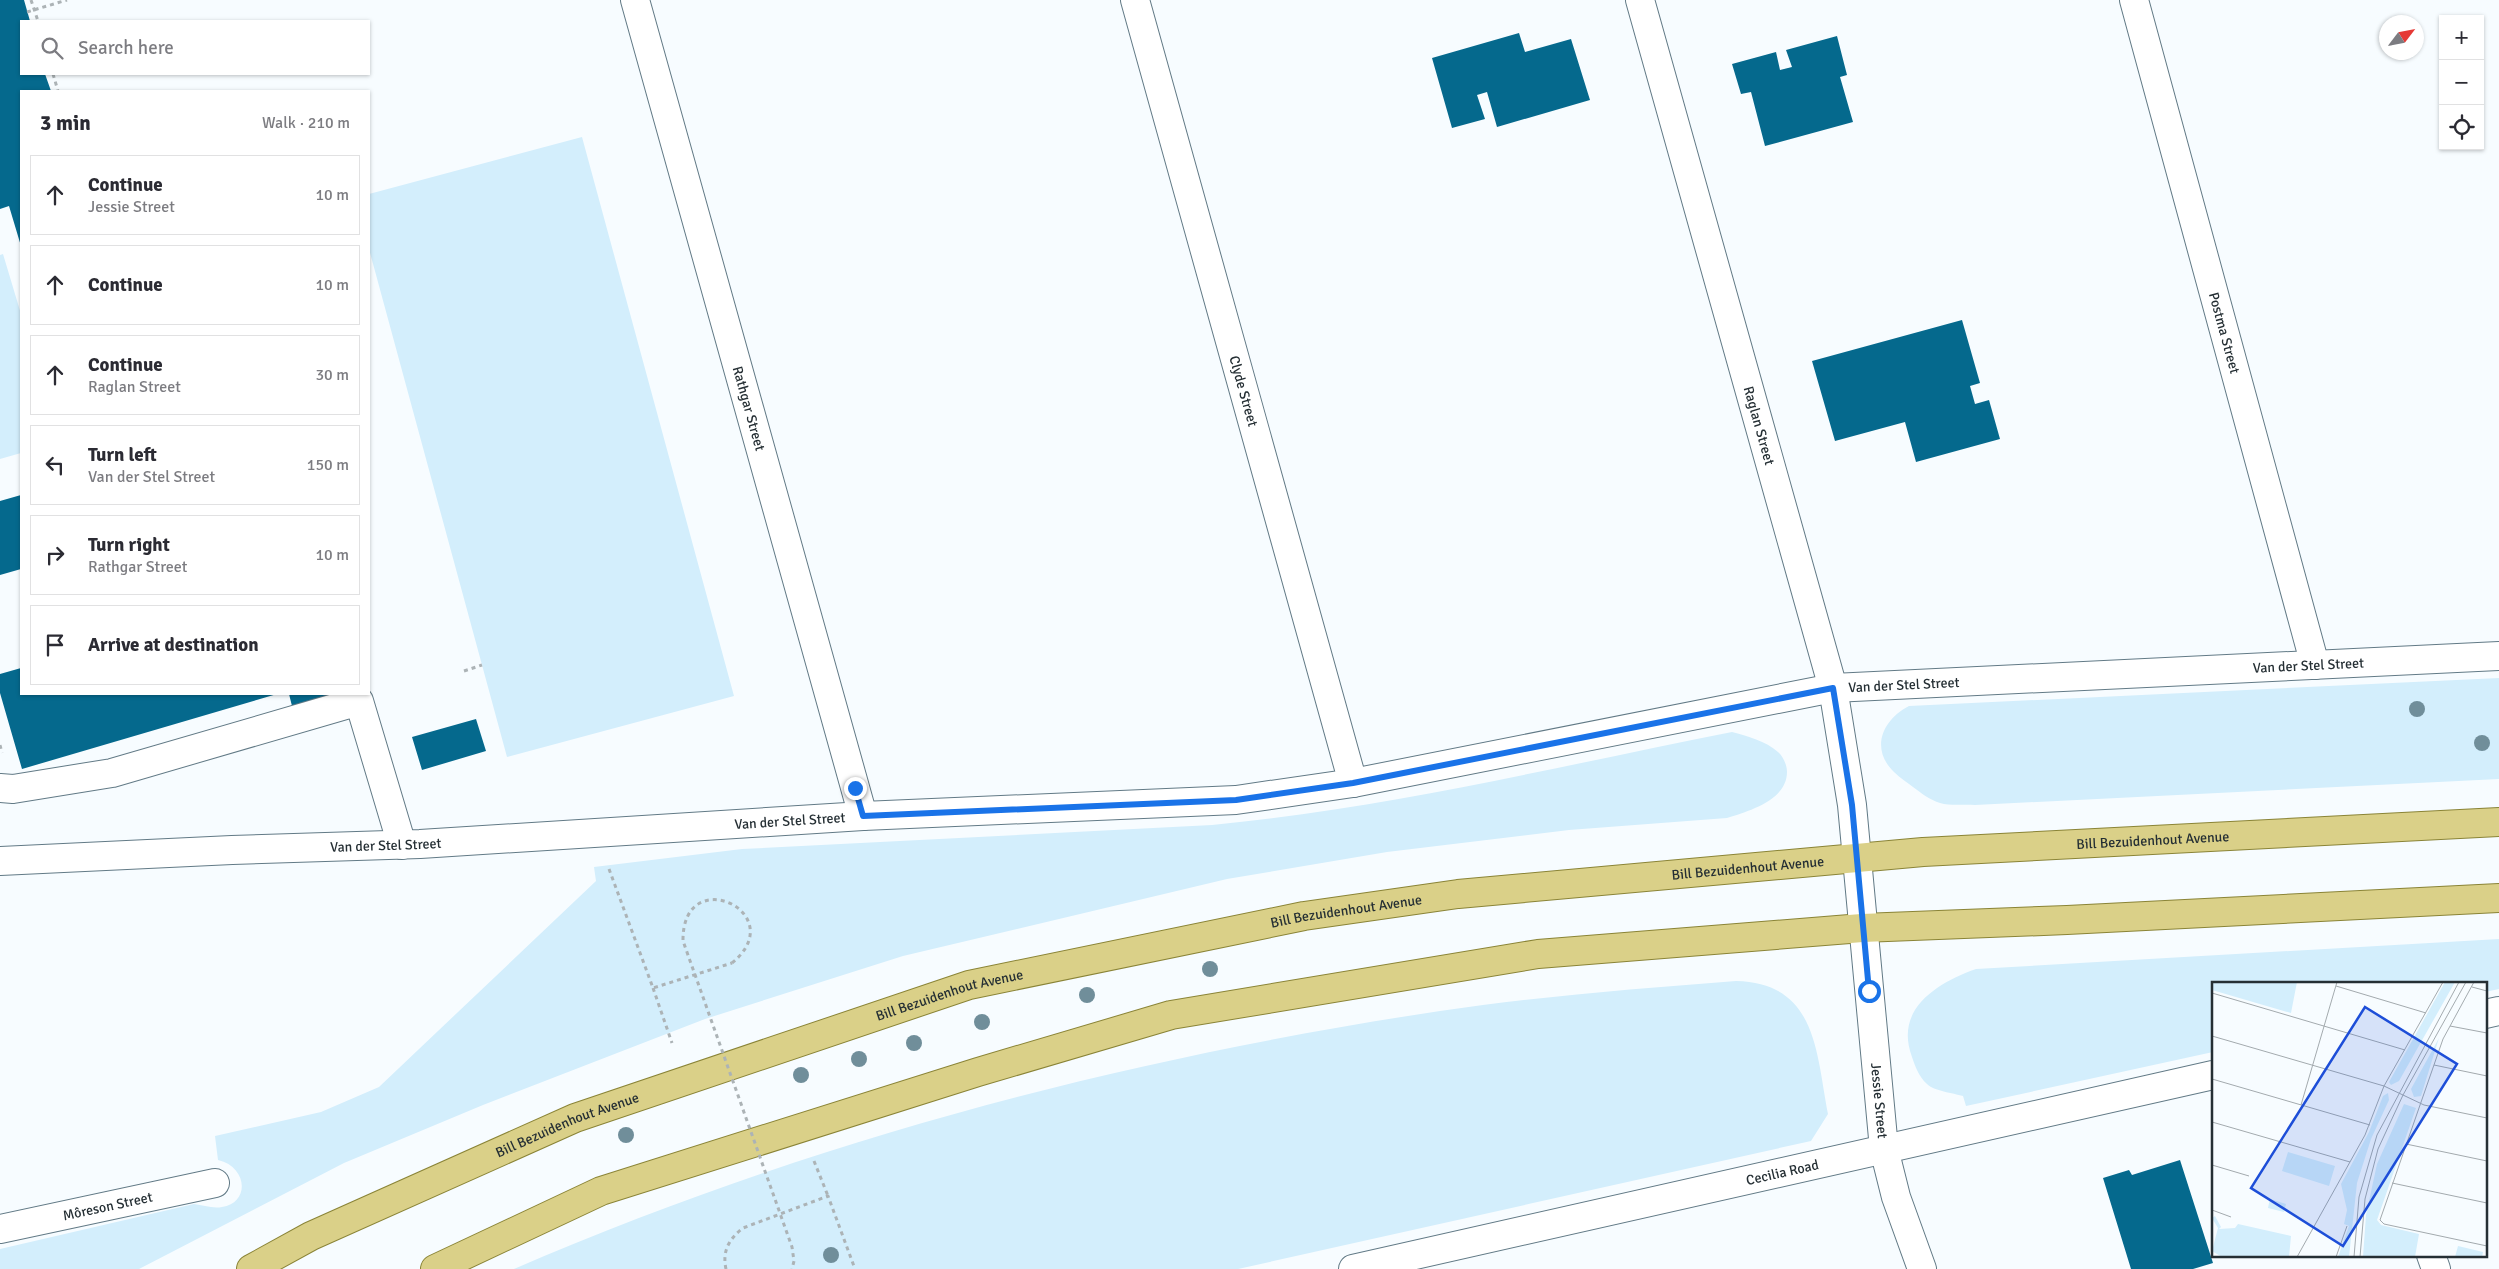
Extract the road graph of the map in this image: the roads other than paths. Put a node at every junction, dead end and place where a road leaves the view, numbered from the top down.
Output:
1 (634, 0) edge
2 (1135, 0) edge
3 (1640, 0) edge
4 (2134, 0) edge
5 (2499, 656) edge
6 (2315, 665) junction
7 (1833, 688) junction
8 (1353, 783) junction
9 (0, 788) edge
10 (863, 816) junction
11 (2499, 822) edge
12 (402, 845) junction
13 (1856, 858) junction
14 (0, 861) edge
15 (2499, 898) edge
16 (1862, 928) junction
17 (2499, 1011) edge
18 (2486, 1014) edge
19 (2212, 1075) edge
20 (1884, 1149) junction
21 (215, 1183) dead end
22 (0, 1229) edge
23 (2430, 1256) edge
24 (1400, 1264) edge
25 (251, 1269) edge
26 (435, 1269) edge
27 (1353, 1269) edge
28 (1922, 1269) edge
29 (2436, 1269) edge

1 - 10 street, Rathgar Street
2 - 8 street, Clyde Street
3 - 7 street, Raglan Street
4 - 6 street, Postma Street
5 - 6 street, Van der Stel Street
6 - 7 street, Van der Stel Street
7 - 8 street, Van der Stel Street
7 - 13 street, Raglan Street
8 - 10 street, Van der Stel Street
9 - 12 street
10 - 12 street, Van der Stel Street
11 - 13 main road, Bill Bezuidenhout Avenue
12 - 14 street, Van der Stel Street
13 - 16 street, Jessie Street
13 - 25 main road, Bill Bezuidenhout Avenue
15 - 16 main road
16 - 20 street, Jessie Street
16 - 26 main road
17 - 18 street
19 - 20 street, Cecilia Road
20 - 24 street, Cecilia Road
20 - 28 street, Jessie Street
21 - 22 street, Môreson Street
23 - 29 street
24 - 27 street, Cecilia Road

